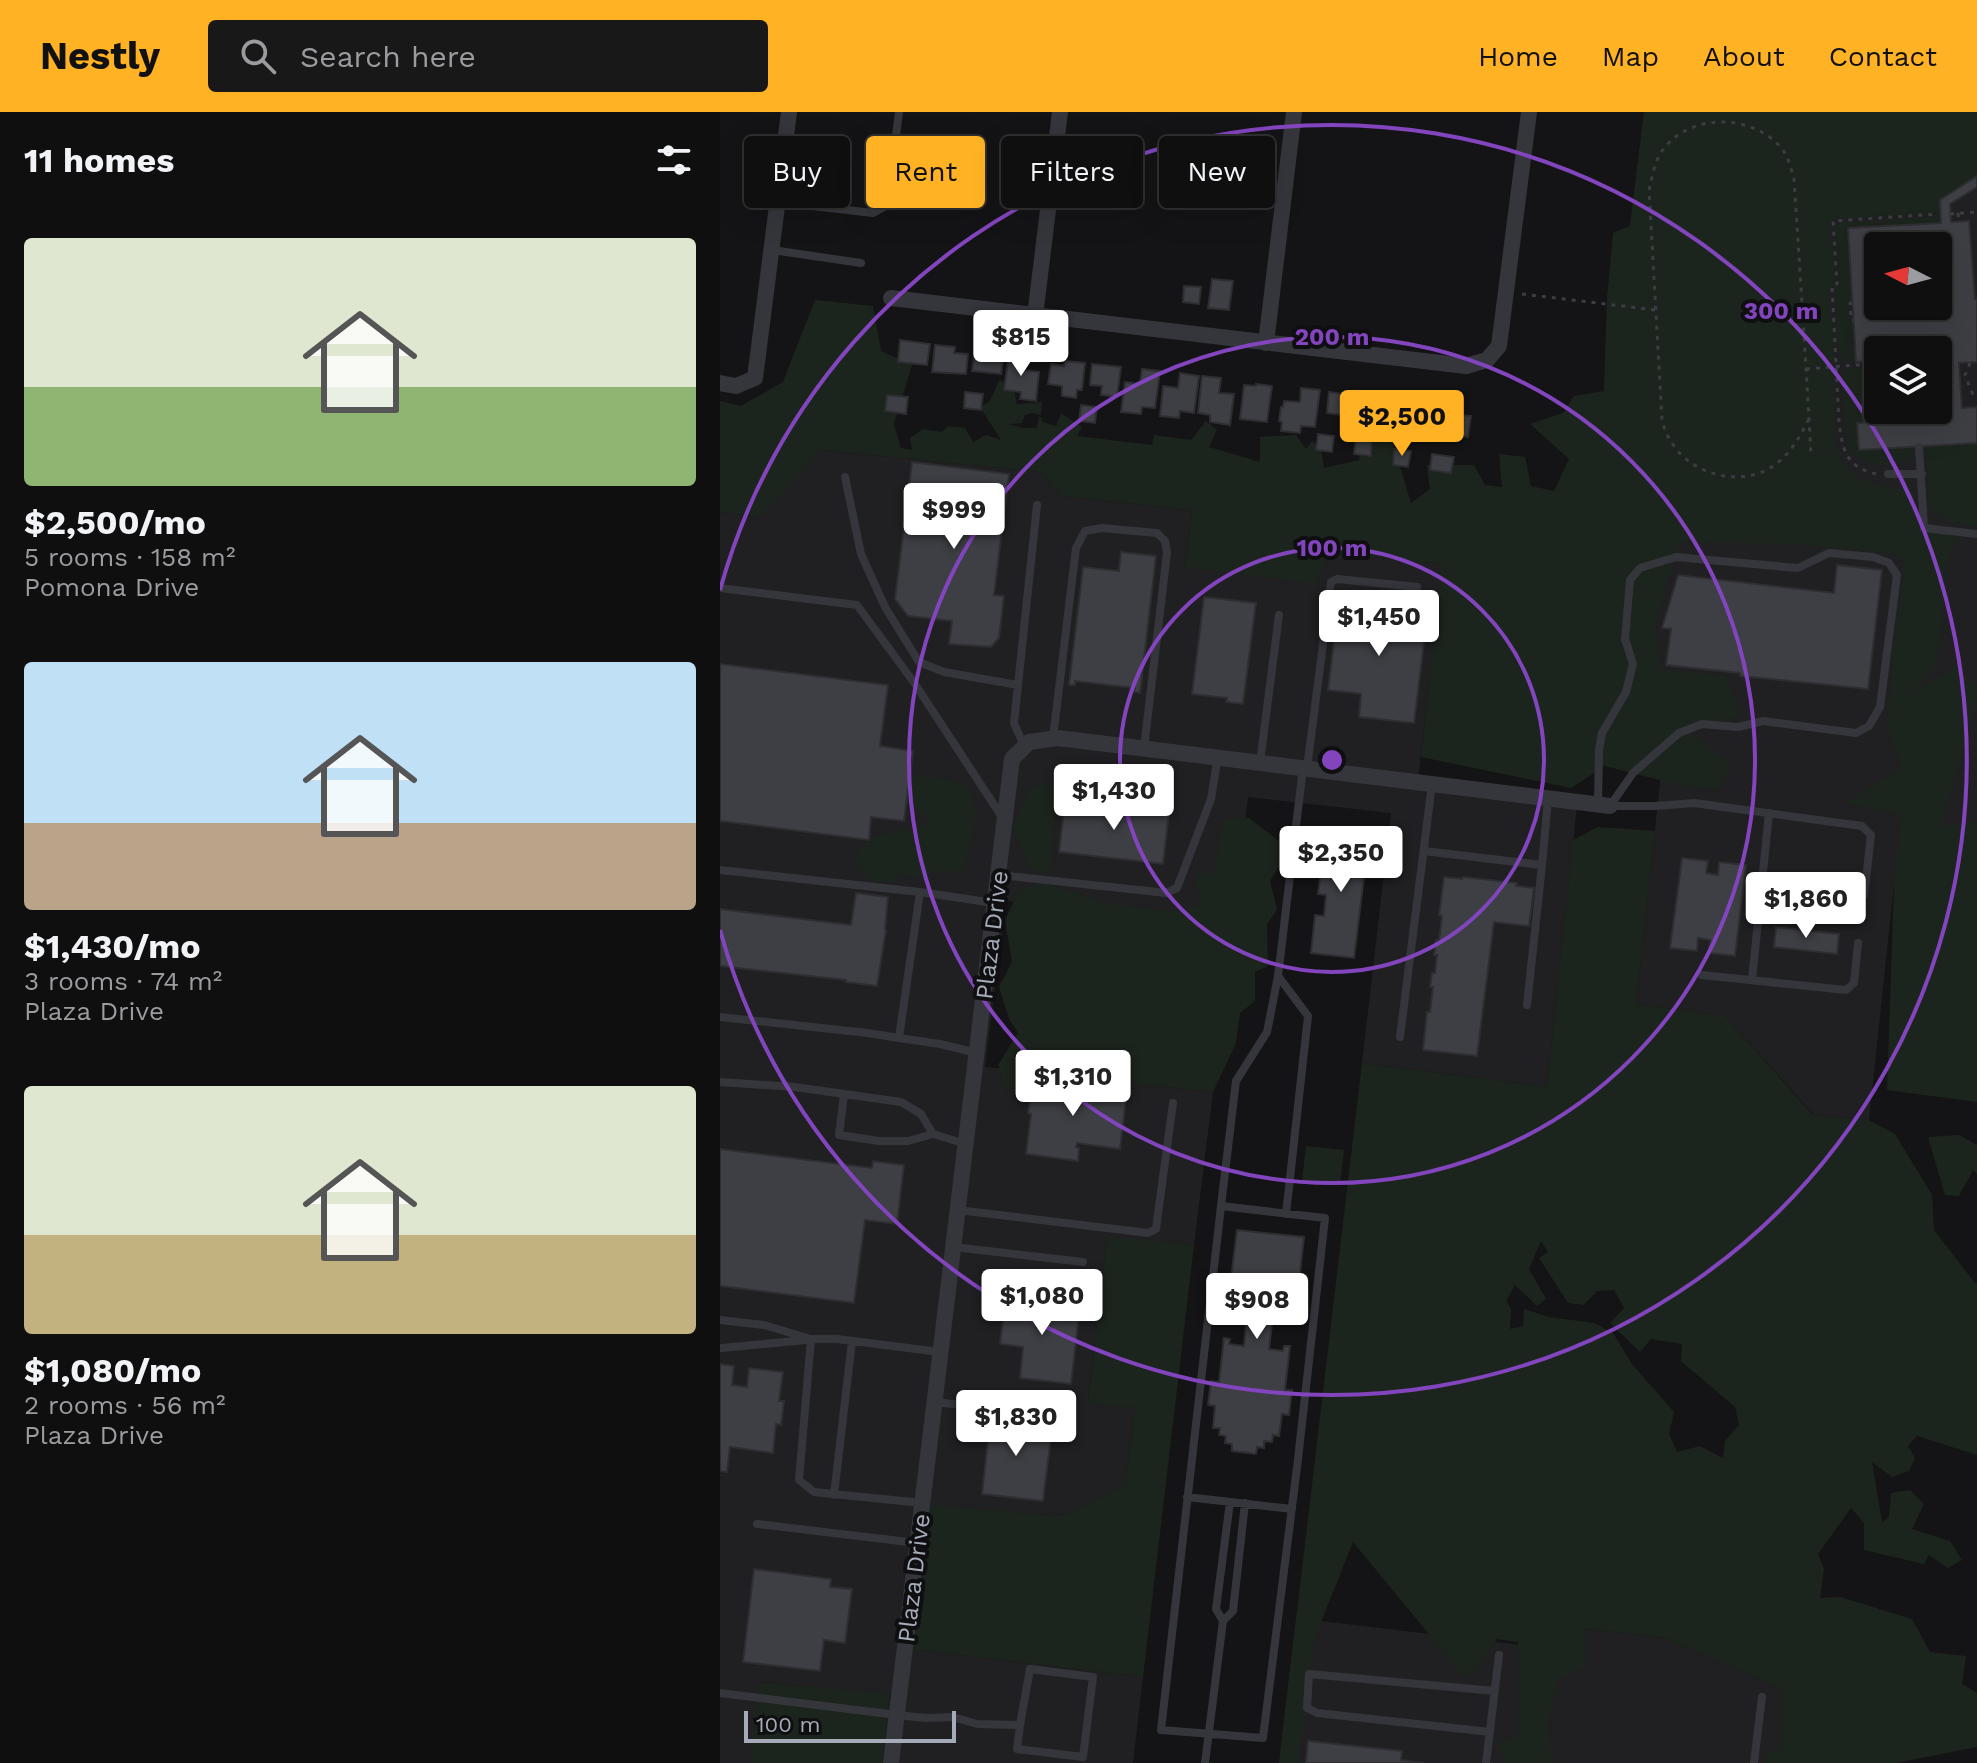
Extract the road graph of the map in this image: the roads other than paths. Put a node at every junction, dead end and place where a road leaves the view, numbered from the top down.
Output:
1 (789, 112) edge
2 (899, 112) edge
3 (1060, 112) edge
4 (1294, 112) edge
5 (1529, 112) edge
6 (786, 136) edge
7 (777, 208) edge
8 (830, 208) edge
9 (772, 250) junction
10 (861, 263) dead end
11 (891, 298) dead end
12 (1035, 316) junction
13 (1266, 343) junction
14 (720, 383) edge
15 (1919, 447) dead end
16 (1888, 474) road end
17 (1922, 474) junction
18 (845, 477) dead end
19 (1037, 505) dead end
20 (1977, 534) edge
21 (1417, 587) dead end
22 (720, 588) edge
23 (1279, 615) dead end
24 (1018, 685) junction
25 (1053, 738) junction
26 (1025, 746) junction
27 (1144, 748) junction
28 (1218, 756) junction
29 (1260, 762) junction
30 (1305, 767) junction
31 (1432, 783) junction
32 (1548, 798) junction
33 (1604, 805) junction
34 (1769, 813) junction
35 (1005, 821) junction
36 (1424, 851) junction
37 (1542, 865) junction
38 (720, 870) edge
39 (999, 875) junction
40 (920, 892) junction
41 (1761, 893) junction
42 (996, 903) junction
43 (1858, 943) dead end
44 (1702, 975) dead end
45 (1278, 976) junction
46 (1752, 980) junction
47 (1527, 1005) dead end
48 (720, 1017) edge
49 (1400, 1037) dead end
50 (899, 1038) junction
51 (978, 1053) junction
52 (720, 1082) edge
53 (844, 1094) junction
54 (1173, 1103) dead end
55 (933, 1134) junction
56 (967, 1144) junction
57 (1221, 1206) junction
58 (958, 1210) junction
59 (1286, 1214) junction
60 (954, 1247) junction
61 (1083, 1262) dead end
62 (720, 1320) edge
63 (811, 1339) junction
64 (852, 1341) junction
65 (721, 1348) edge
66 (941, 1353) junction
67 (935, 1402) junction
68 (1065, 1417) dead end
69 (834, 1495) junction
70 (1187, 1497) junction
71 (1230, 1502) junction
72 (923, 1503) junction
73 (1245, 1503) junction
74 (1292, 1509) junction
75 (757, 1524) dead end
76 (918, 1543) junction
77 (1223, 1621) junction
78 (1499, 1655) dead end
79 (1495, 1691) junction
80 (720, 1693) edge
81 (1762, 1697) dead end
82 (897, 1715) junction
83 (1020, 1725) junction
84 (1490, 1732) junction
85 (1209, 1734) junction
86 (891, 1763) edge
87 (1205, 1763) edge
88 (1486, 1763) edge
89 (1754, 1763) edge

1 - 6 street
2 - 8 lane
3 - 12 street
4 - 13 street
5 - 13 street
7 - 9 street
9 - 10 lane
9 - 14 street
11 - 12 street
12 - 13 street
15 - 17 lane
16 - 17 lane
17 - 20 lane
18 - 24 lane
19 - 24 lane
21 - 30 lane
22 - 35 lane
23 - 29 lane
24 - 26 lane
25 - 26 street
25 - 27 street
25 - 27 lane
26 - 35 street, Plaza Drive
27 - 28 street
28 - 29 street
28 - 39 lane
29 - 30 street
30 - 31 street
30 - 45 lane
31 - 32 street
31 - 36 lane
32 - 33 street
32 - 37 lane
33 - 33 lane
33 - 34 lane
34 - 41 lane
34 - 41 lane
35 - 39 street, Plaza Drive
36 - 37 lane
36 - 49 lane
37 - 47 lane
38 - 40 lane
39 - 42 street, Plaza Drive
40 - 42 lane
40 - 50 lane
41 - 46 lane
42 - 51 street, Plaza Drive
43 - 46 lane
44 - 46 lane
45 - 57 lane
45 - 59 lane
48 - 50 lane
50 - 51 lane
51 - 56 street, Plaza Drive
52 - 53 lane
53 - 55 lane
53 - 55 lane
54 - 58 lane
55 - 56 lane
56 - 58 street, Plaza Drive
57 - 59 lane
57 - 70 lane
58 - 60 street, Plaza Drive
59 - 74 lane
60 - 61 lane
60 - 66 street, Plaza Drive
62 - 63 lane
63 - 64 lane
63 - 65 lane
63 - 69 lane
64 - 66 lane
64 - 69 lane
66 - 67 street, Plaza Drive
67 - 68 lane
67 - 72 street, Plaza Drive
69 - 72 lane
70 - 71 lane
70 - 85 lane
71 - 73 lane
71 - 77 lane
72 - 76 street, Plaza Drive
73 - 74 lane
73 - 77 lane
74 - 85 lane
75 - 76 lane
76 - 82 street, Plaza Drive
77 - 85 lane
78 - 79 lane
79 - 84 lane
79 - 84 lane
80 - 82 lane
81 - 89 lane
82 - 83 lane
82 - 86 street, Plaza Drive
83 - 83 lane
84 - 88 lane
85 - 87 lane

